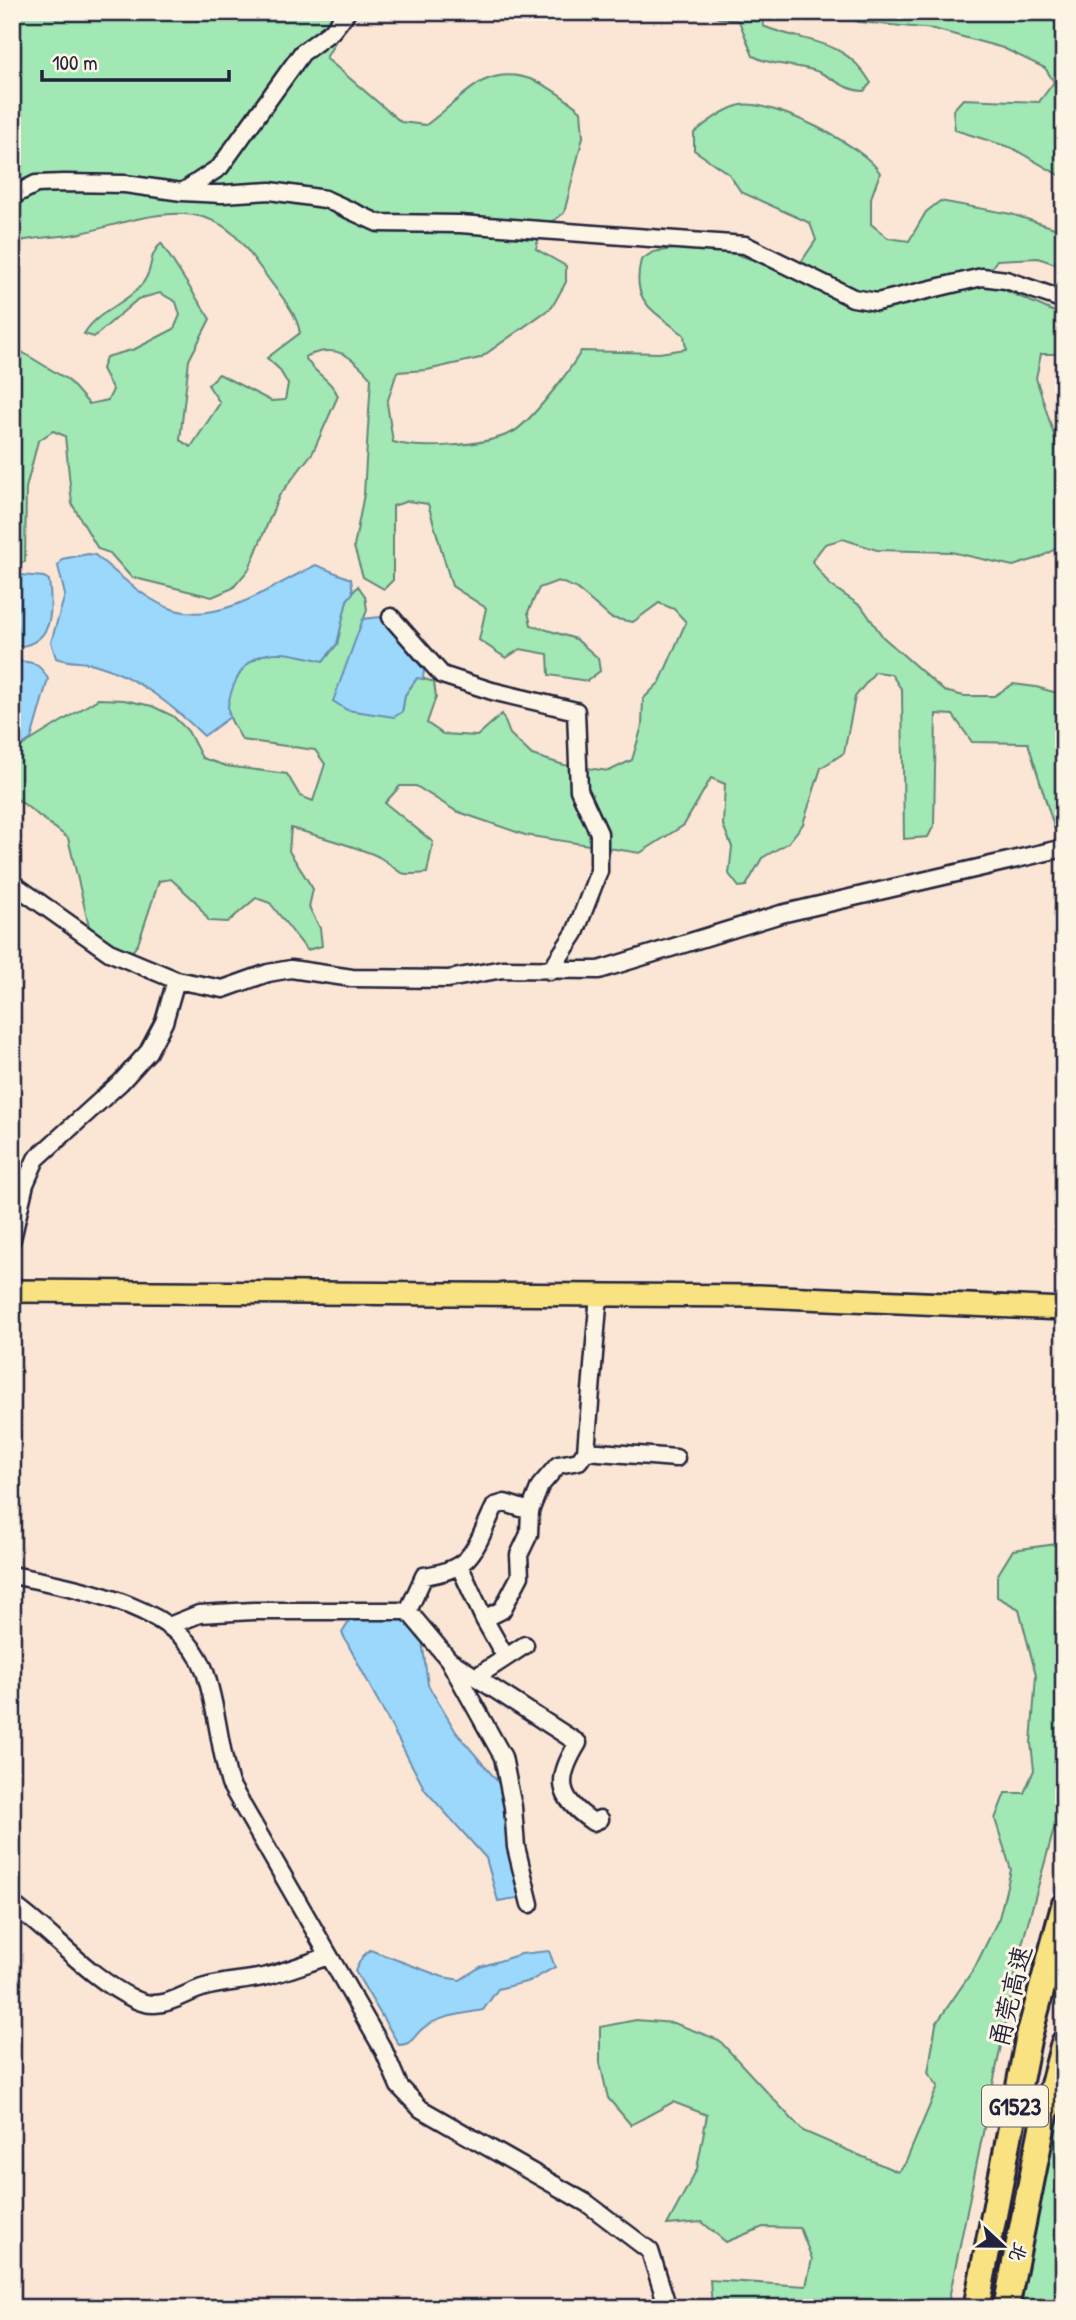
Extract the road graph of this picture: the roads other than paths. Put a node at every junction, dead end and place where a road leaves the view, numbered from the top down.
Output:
1 (347, 12) edge
2 (181, 192) junction
3 (12, 196) edge
4 (1064, 300) edge
5 (391, 617) dead end
6 (1064, 848) edge
7 (12, 883) edge
8 (550, 971) junction
9 (176, 980) junction
10 (12, 1239) edge
11 (12, 1291) edge
12 (599, 1294) junction
13 (1064, 1309) edge
14 (586, 1451) junction
15 (676, 1458) dead end
16 (530, 1511) junction
17 (460, 1567) junction
18 (12, 1575) edge
19 (408, 1611) junction
20 (484, 1619) junction
21 (169, 1626) junction
22 (525, 1645) dead end
23 (505, 1656) junction
24 (449, 1660) junction
25 (476, 1677) junction
26 (600, 1819) dead end
27 (12, 1904) edge
28 (530, 1904) dead end
29 (1064, 1906) edge
30 (329, 1956) junction
31 (1064, 2043) edge
32 (668, 2308) edge
33 (976, 2308) edge
34 (1006, 2308) edge

1 - 2 street
2 - 3 street
2 - 4 street
5 - 8 street
6 - 8 street
7 - 9 street
8 - 9 street
9 - 10 street
11 - 12 main road
12 - 13 main road
12 - 14 street
14 - 15 street
14 - 16 street
16 - 17 street
16 - 20 street
17 - 19 street
17 - 20 street
18 - 21 street
19 - 21 street
19 - 24 street
20 - 23 street
21 - 30 street
22 - 23 street
23 - 25 street
24 - 25 street
24 - 28 street
25 - 26 street
27 - 30 street
29 - 33 highway, 甬莞高速 / G1523
30 - 32 street
31 - 34 highway, G1523

